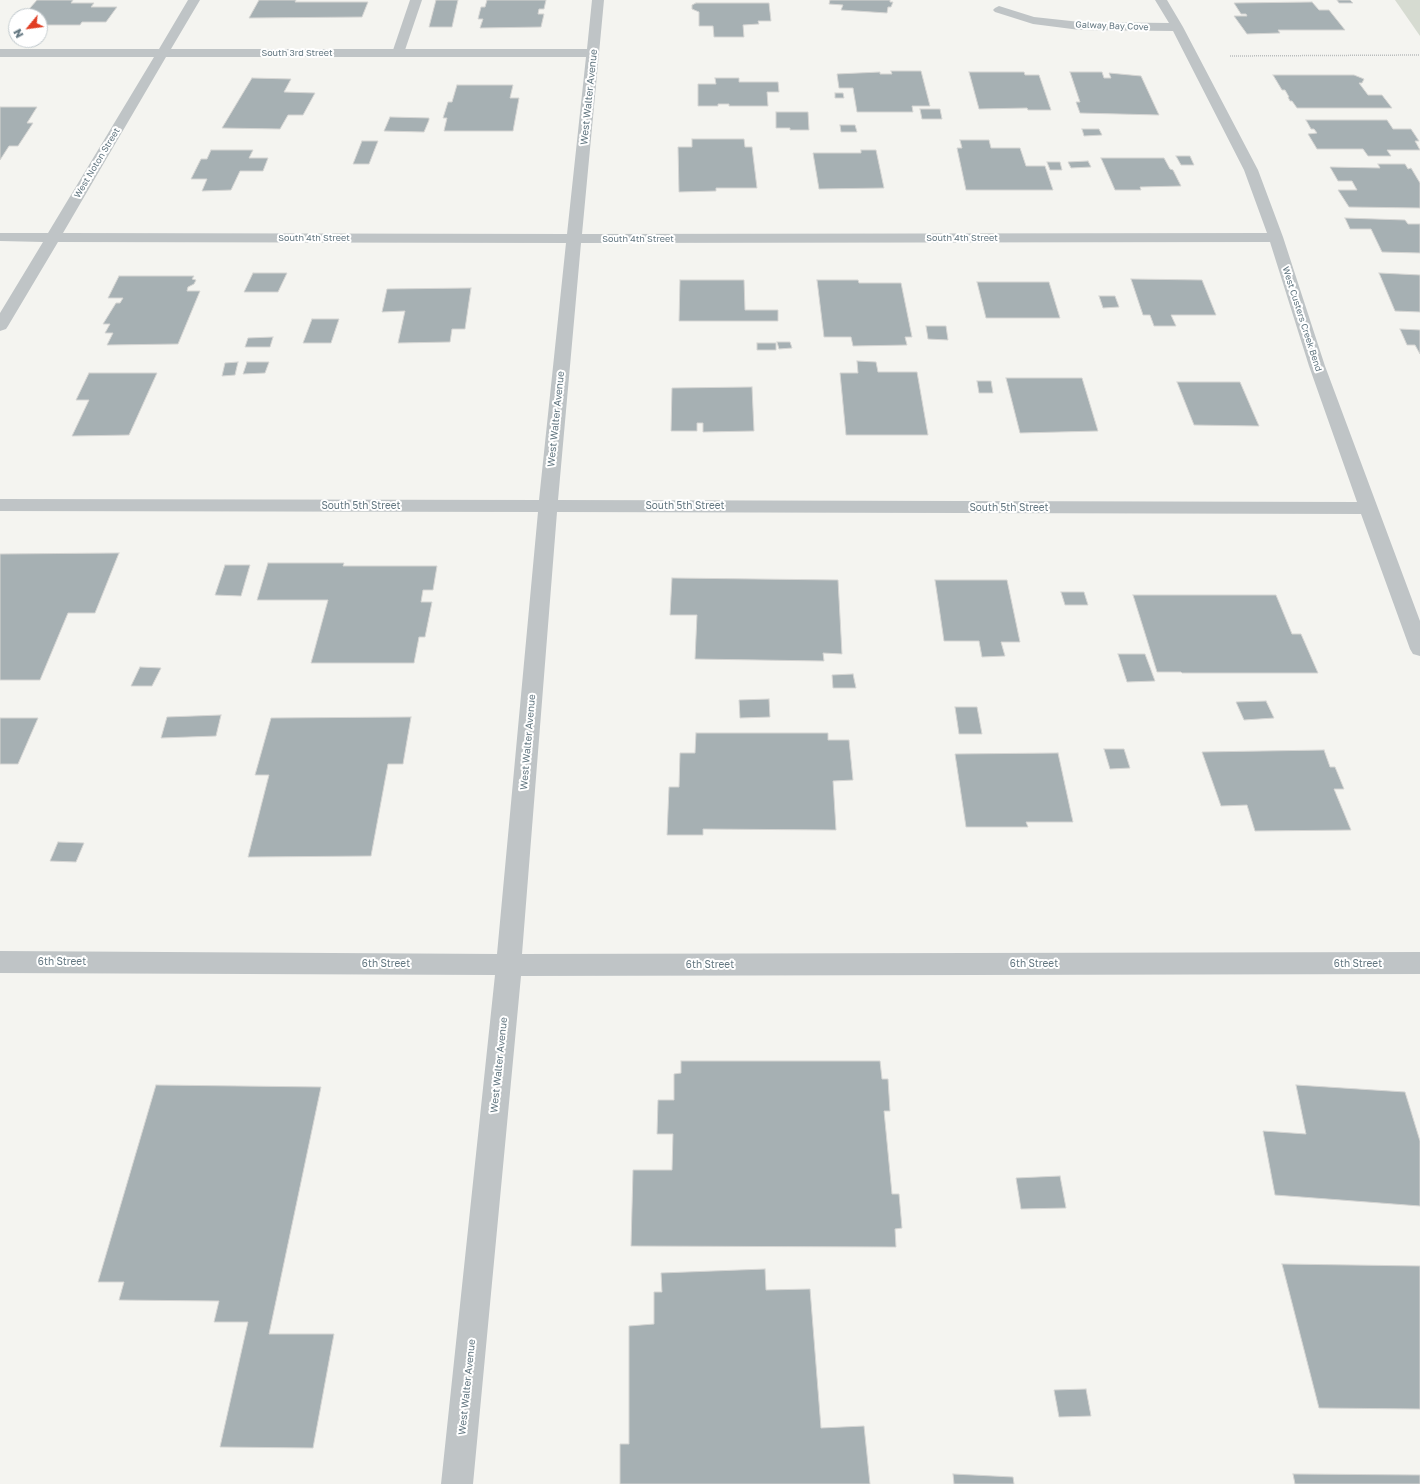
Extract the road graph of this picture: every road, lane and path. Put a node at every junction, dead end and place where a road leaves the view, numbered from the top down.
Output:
1 (194, 0) edge
2 (416, 0) edge
3 (598, 0) edge
4 (1161, 0) edge
5 (999, 10) dead end
6 (1177, 28) junction
7 (0, 53) edge
8 (162, 53) junction
9 (398, 53) junction
10 (593, 53) junction
11 (1420, 55) edge
12 (1228, 56) dead end
13 (0, 237) edge
14 (53, 237) junction
15 (1276, 237) junction
16 (574, 239) junction
17 (0, 326) edge
18 (0, 505) edge
19 (548, 506) junction
20 (1369, 508) junction
21 (1420, 649) edge
22 (0, 962) edge
23 (1420, 964) edge
24 (509, 965) junction
25 (457, 1484) edge

1 - 8 street, West Noton Street
2 - 9 street
3 - 10 street, West Walter Avenue
4 - 6 street, West Custers Creek Bend
5 - 6 street, Galway Bay Cove
6 - 15 street, West Custers Creek Bend
7 - 8 street, South 3rd Street
8 - 9 street, South 3rd Street
8 - 14 street, West Noton Street
9 - 10 street, South 3rd Street
10 - 16 street, West Walter Avenue
11 - 12 path
13 - 14 street, South 4th Street
14 - 16 street, South 4th Street
14 - 17 street, West Noton Street
15 - 16 street, South 4th Street
15 - 20 street, West Custers Creek Bend
16 - 19 street, West Walter Avenue
18 - 19 street, South 5th Street
19 - 20 street, South 5th Street
19 - 24 street, West Walter Avenue
20 - 21 street, West Custers Creek Bend
22 - 24 street, 6th Street
23 - 24 street, 6th Street
24 - 25 street, West Walter Avenue

